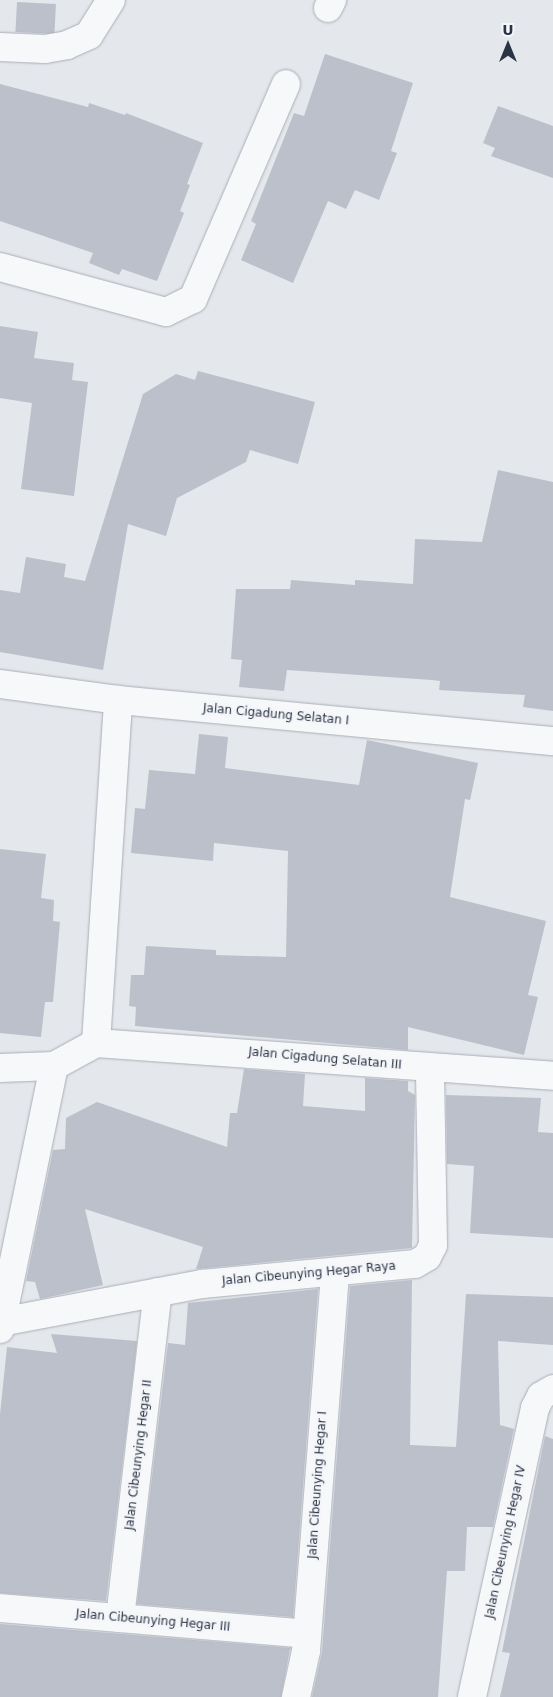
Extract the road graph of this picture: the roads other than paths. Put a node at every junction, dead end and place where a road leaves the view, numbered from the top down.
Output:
1 (111, 0) edge
2 (0, 47) edge
3 (286, 84) dead end
4 (0, 268) edge
5 (0, 684) edge
6 (118, 700) junction
7 (553, 741) edge
8 (96, 1043) junction
9 (54, 1066) junction
10 (0, 1068) edge
11 (430, 1068) junction
12 (553, 1076) edge
13 (334, 1272) junction
14 (158, 1292) junction
15 (1, 1326) edge
16 (550, 1390) edge
17 (0, 1608) edge
18 (120, 1618) junction
19 (307, 1634) junction
20 (296, 1697) edge
21 (472, 1697) edge

1 - 2 street
3 - 4 street
5 - 6 street, Jalan Cigadung Selatan I
6 - 7 street, Jalan Cigadung Selatan I
6 - 8 street
8 - 9 street
8 - 11 street, Jalan Cigadung Selatan III
9 - 10 street
9 - 15 street, Jalan Cibeunying Hegar Raya
11 - 12 street, Jalan Cigadung Selatan III
11 - 13 street, Jalan Cibeunying Hegar Raya
13 - 14 street, Jalan Cibeunying Hegar Raya
13 - 19 street, Jalan Cibeunying Hegar I
14 - 15 street, Jalan Cibeunying Hegar Raya
14 - 18 street, Jalan Cibeunying Hegar II
16 - 21 street, Jalan Cibeunying Hegar IV
17 - 18 street, Jalan Cibeunying Hegar III
18 - 19 street, Jalan Cibeunying Hegar III
19 - 20 street, Jalan Cibeunying Hegar I

